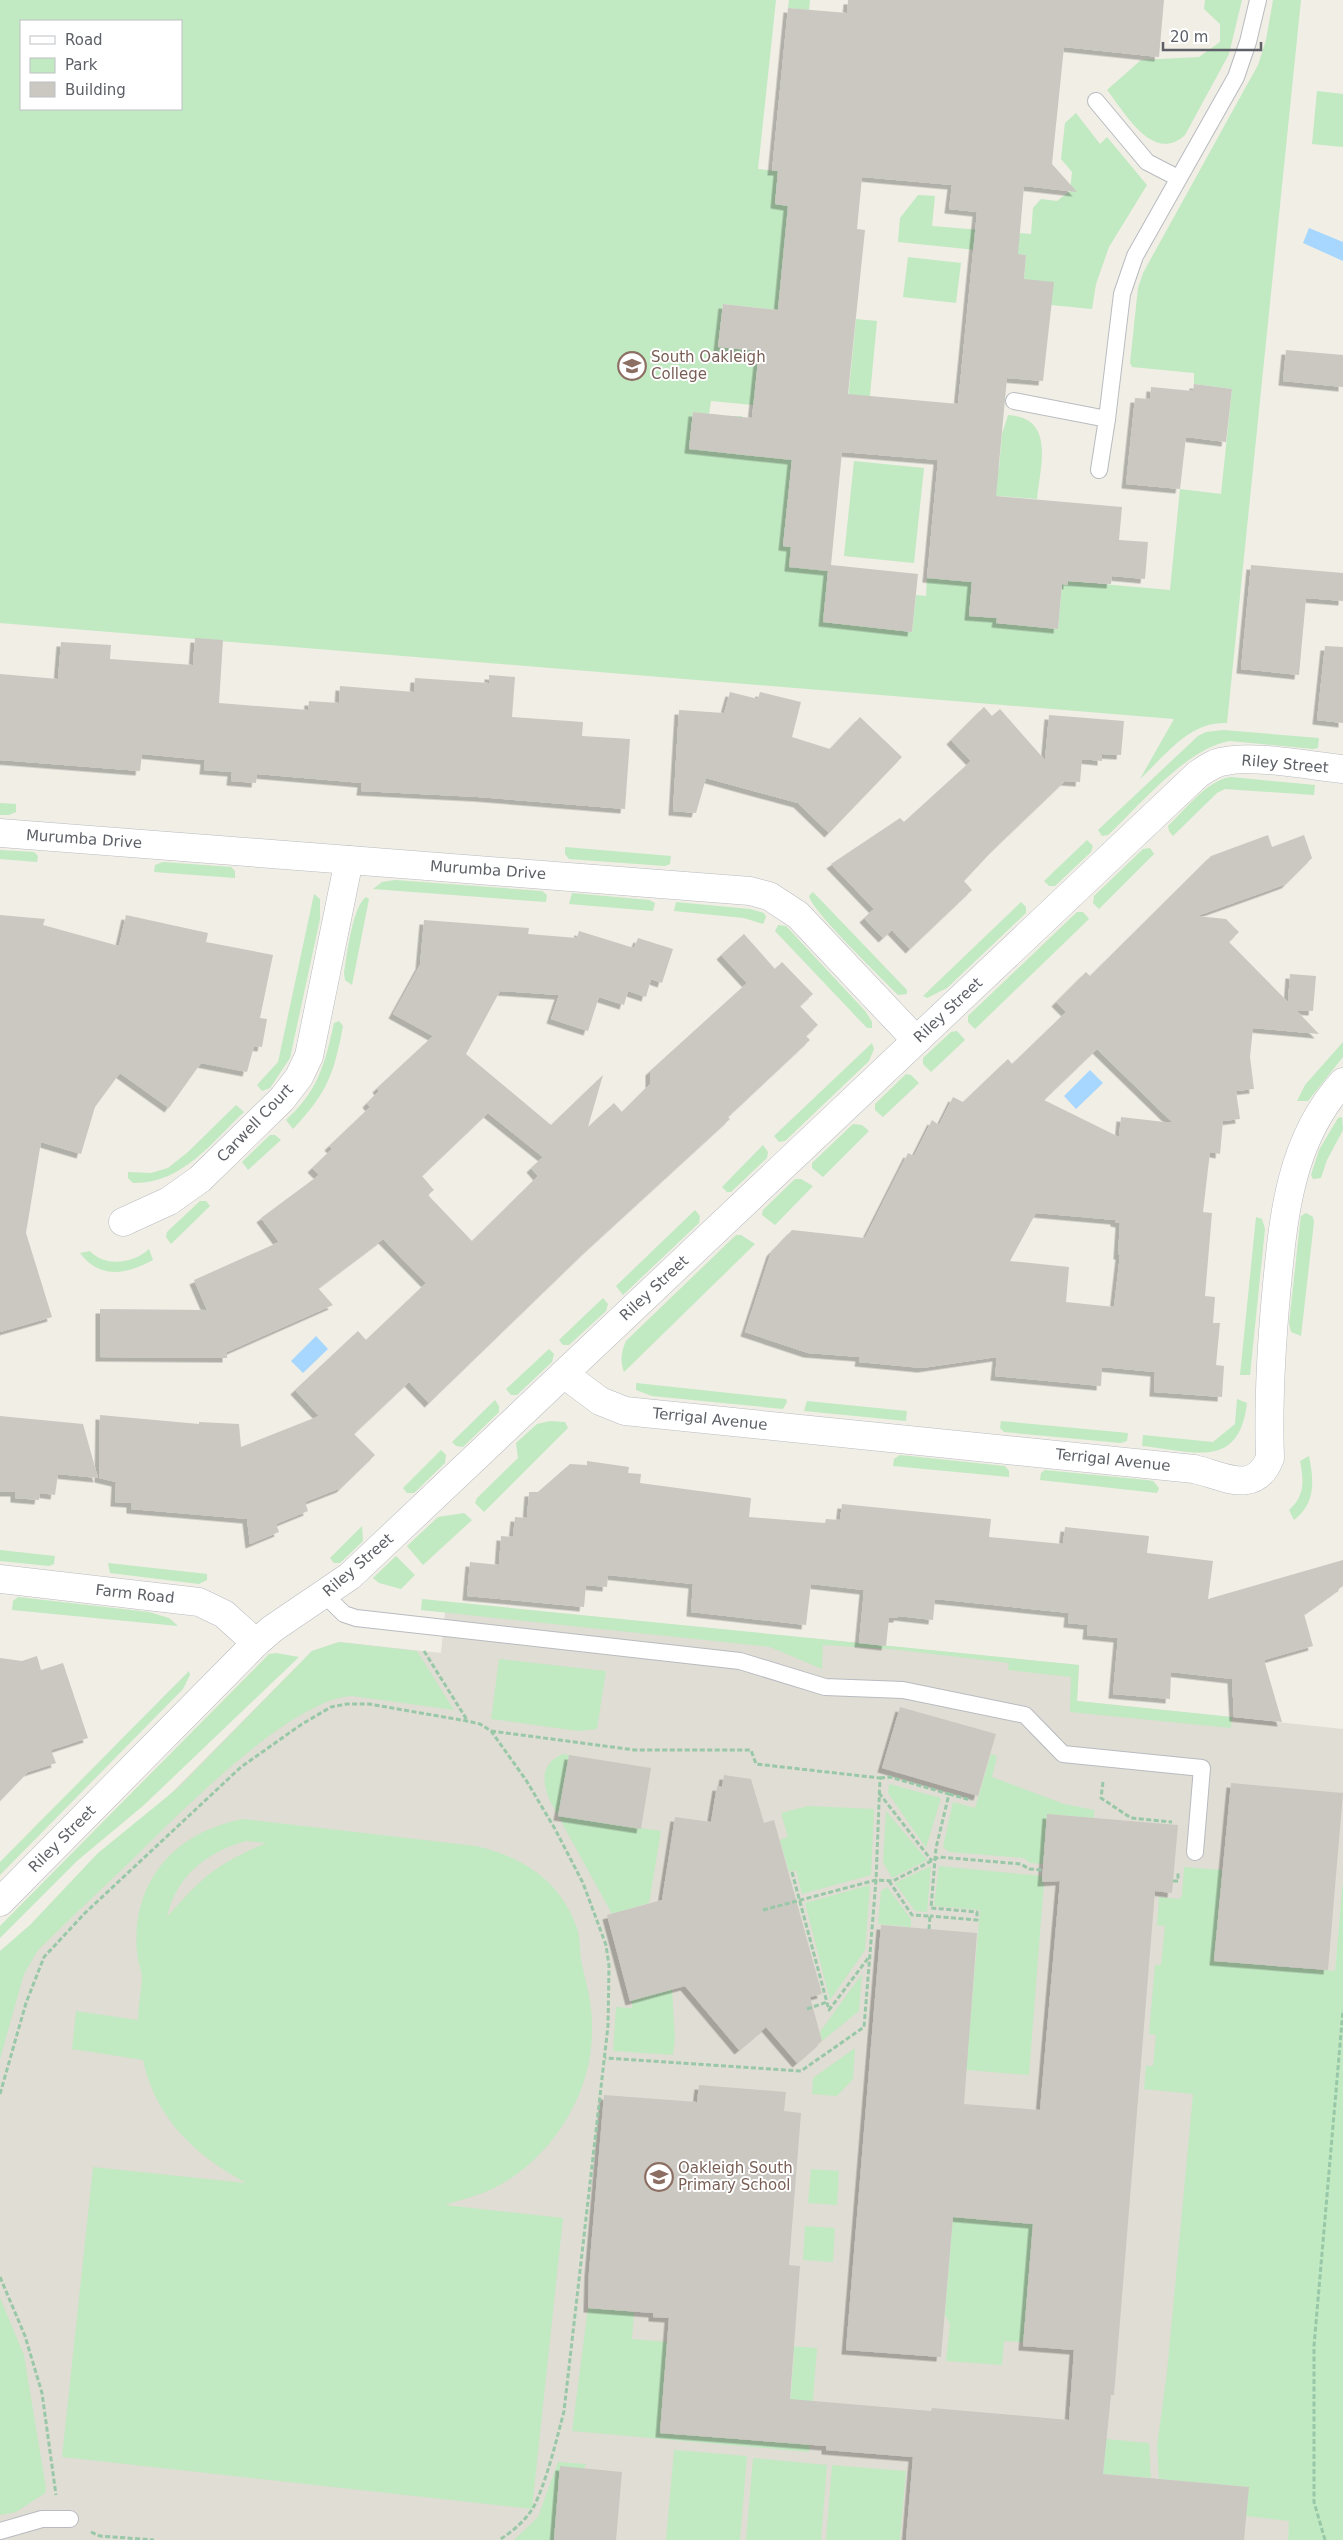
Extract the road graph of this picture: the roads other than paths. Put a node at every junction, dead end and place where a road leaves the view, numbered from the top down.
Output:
1 (1258, 0) edge
2 (1096, 101) dead end
3 (1178, 178) junction
4 (1014, 401) dead end
5 (1107, 419) junction
6 (1099, 470) dead end
7 (1343, 769) edge
8 (0, 833) edge
9 (348, 860) junction
10 (916, 1040) junction
11 (1343, 1082) edge
12 (122, 1222) dead end
13 (564, 1374) junction
14 (0, 1579) edge
15 (325, 1595) junction
16 (256, 1643) junction
17 (1195, 1852) dead end
18 (0, 1902) edge
19 (70, 2519) road end
20 (0, 2531) edge

1 - 3 lane
2 - 3 lane
3 - 5 lane
4 - 5 lane
5 - 6 lane
7 - 10 street, Riley Street
8 - 9 street, Murumba Drive
9 - 10 street, Murumba Drive
9 - 12 street, Carwell Court
10 - 13 street, Riley Street
11 - 13 street, Terrigal Avenue
13 - 15 street, Riley Street
14 - 16 street, Farm Road
15 - 16 street, Riley Street
15 - 17 lane
16 - 18 street, Riley Street
19 - 20 lane

